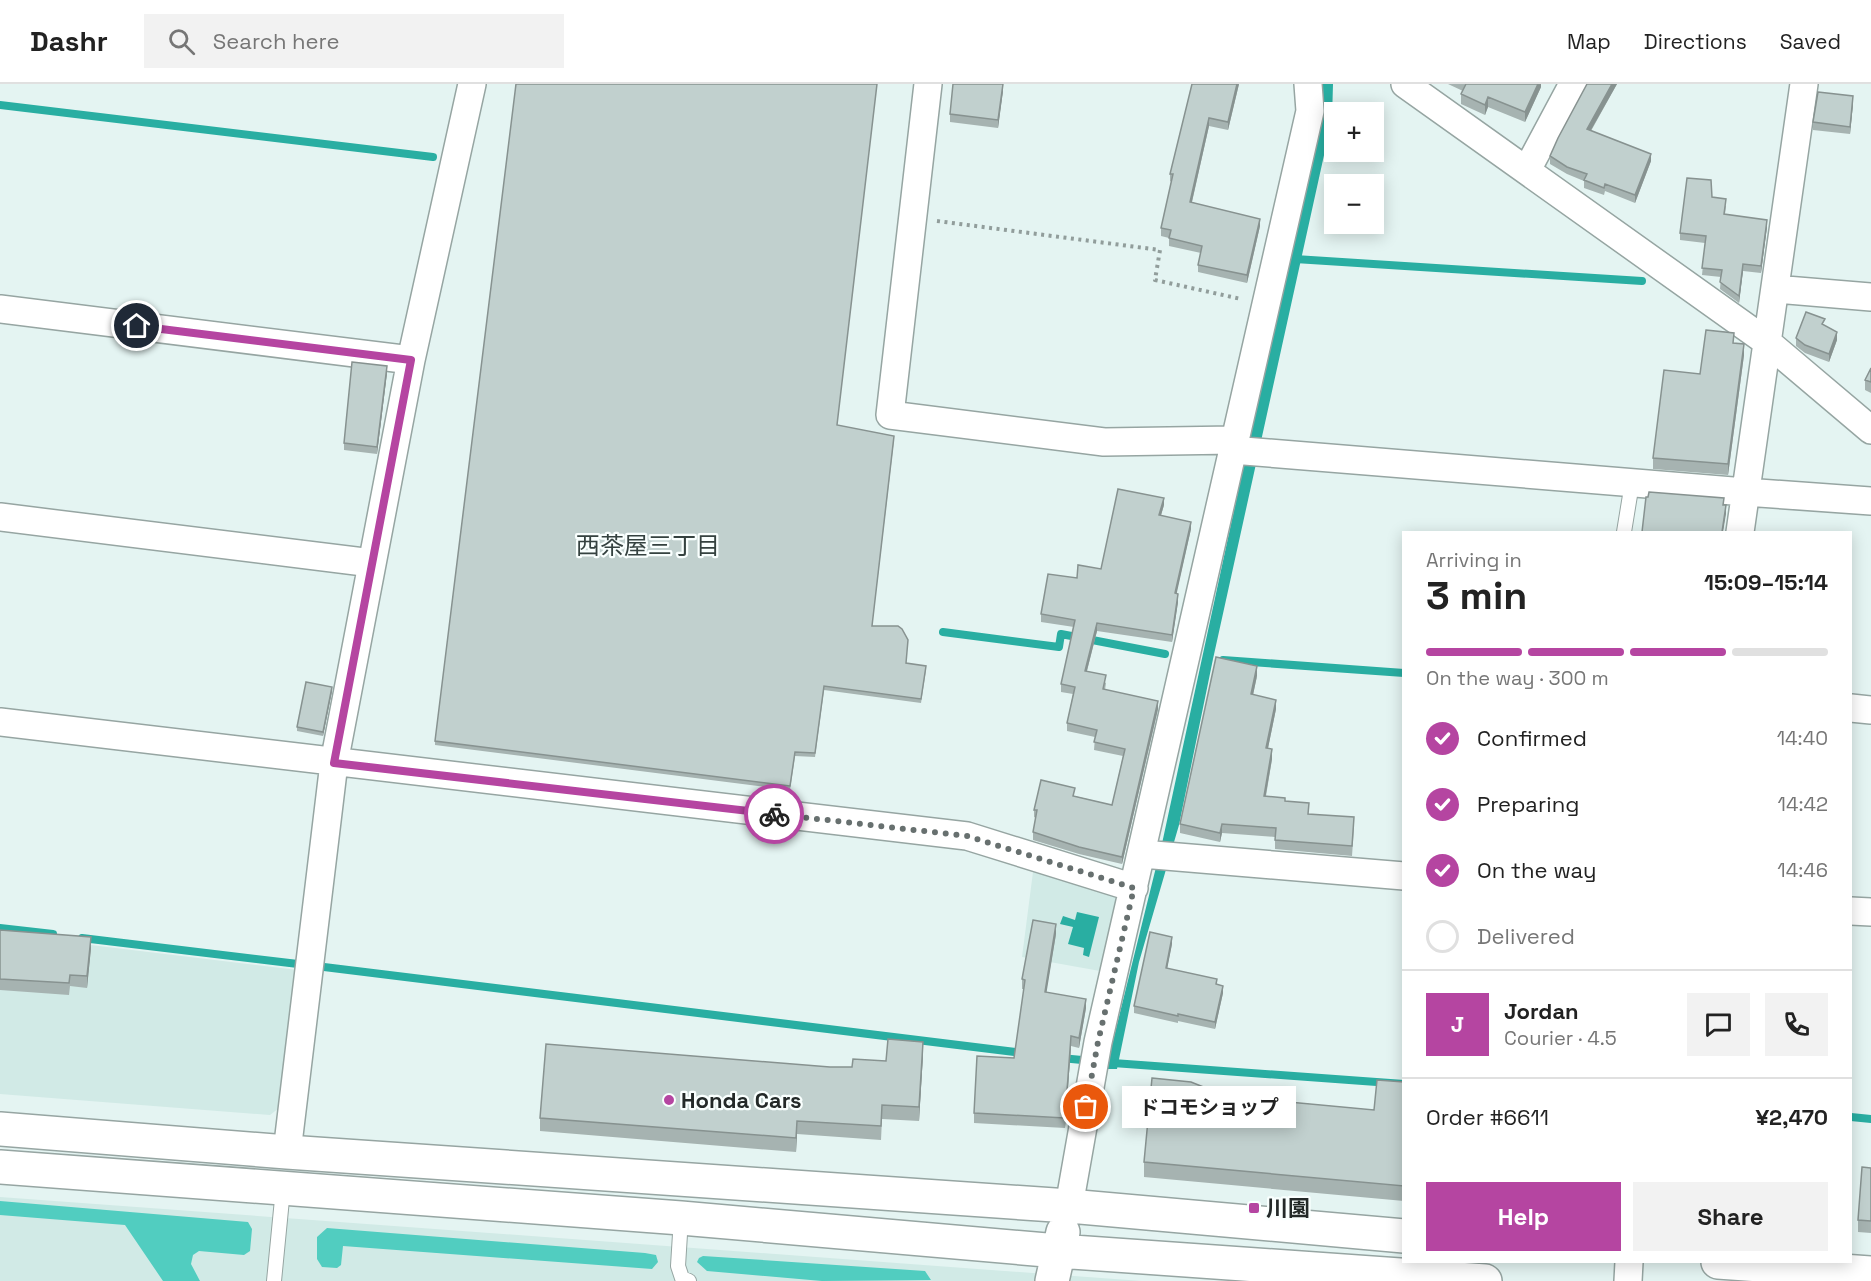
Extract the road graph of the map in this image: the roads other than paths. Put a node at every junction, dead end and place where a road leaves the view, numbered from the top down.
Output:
1 (472, 84) edge
2 (928, 84) edge
3 (1308, 84) edge
4 (1405, 84) edge
5 (1573, 84) edge
6 (1804, 84) edge
7 (1527, 170) junction
8 (1774, 289) junction
9 (1871, 297) edge
10 (0, 309) edge
11 (1767, 342) junction
12 (411, 360) junction
13 (1871, 430) edge
14 (1243, 448) junction
15 (1632, 483) junction
16 (1745, 492) junction
17 (1871, 501) edge
18 (0, 517) edge
19 (1624, 531) edge
20 (1740, 531) edge
21 (372, 563) junction
22 (1852, 708) edge
23 (1871, 710) edge
24 (0, 722) edge
25 (334, 763) junction
26 (1156, 856) junction
27 (1402, 876) edge
28 (1134, 888) junction
29 (1852, 910) edge
30 (1871, 912) edge
31 (0, 1129) edge
32 (287, 1152) junction
33 (0, 1167) edge
34 (283, 1189) junction
35 (1069, 1206) junction
36 (681, 1218) junction
37 (1402, 1236) edge
38 (1629, 1263) edge
39 (1732, 1263) edge
40 (1055, 1266) edge
41 (1871, 1273) edge
42 (274, 1281) edge
43 (689, 1281) edge
44 (1485, 1281) edge
45 (1628, 1281) edge

1 - 12 street
2 - 14 street
3 - 14 street
4 - 7 street
5 - 7 street
6 - 8 street
7 - 11 street
8 - 9 street
8 - 11 street
10 - 12 street
11 - 13 street
11 - 16 street
12 - 21 street
14 - 15 street
14 - 26 street
15 - 16 street
15 - 19 lane
16 - 17 street
16 - 20 street
18 - 21 street
21 - 25 street
22 - 23 street
24 - 25 street
25 - 28 street
25 - 32 street
26 - 27 street
26 - 28 street
28 - 35 street
29 - 30 street
31 - 32 street
32 - 35 street
33 - 34 street
34 - 36 street
34 - 42 lane
35 - 37 street
35 - 40 street
36 - 40 street
36 - 43 lane
38 - 45 street
39 - 41 street
40 - 44 street

